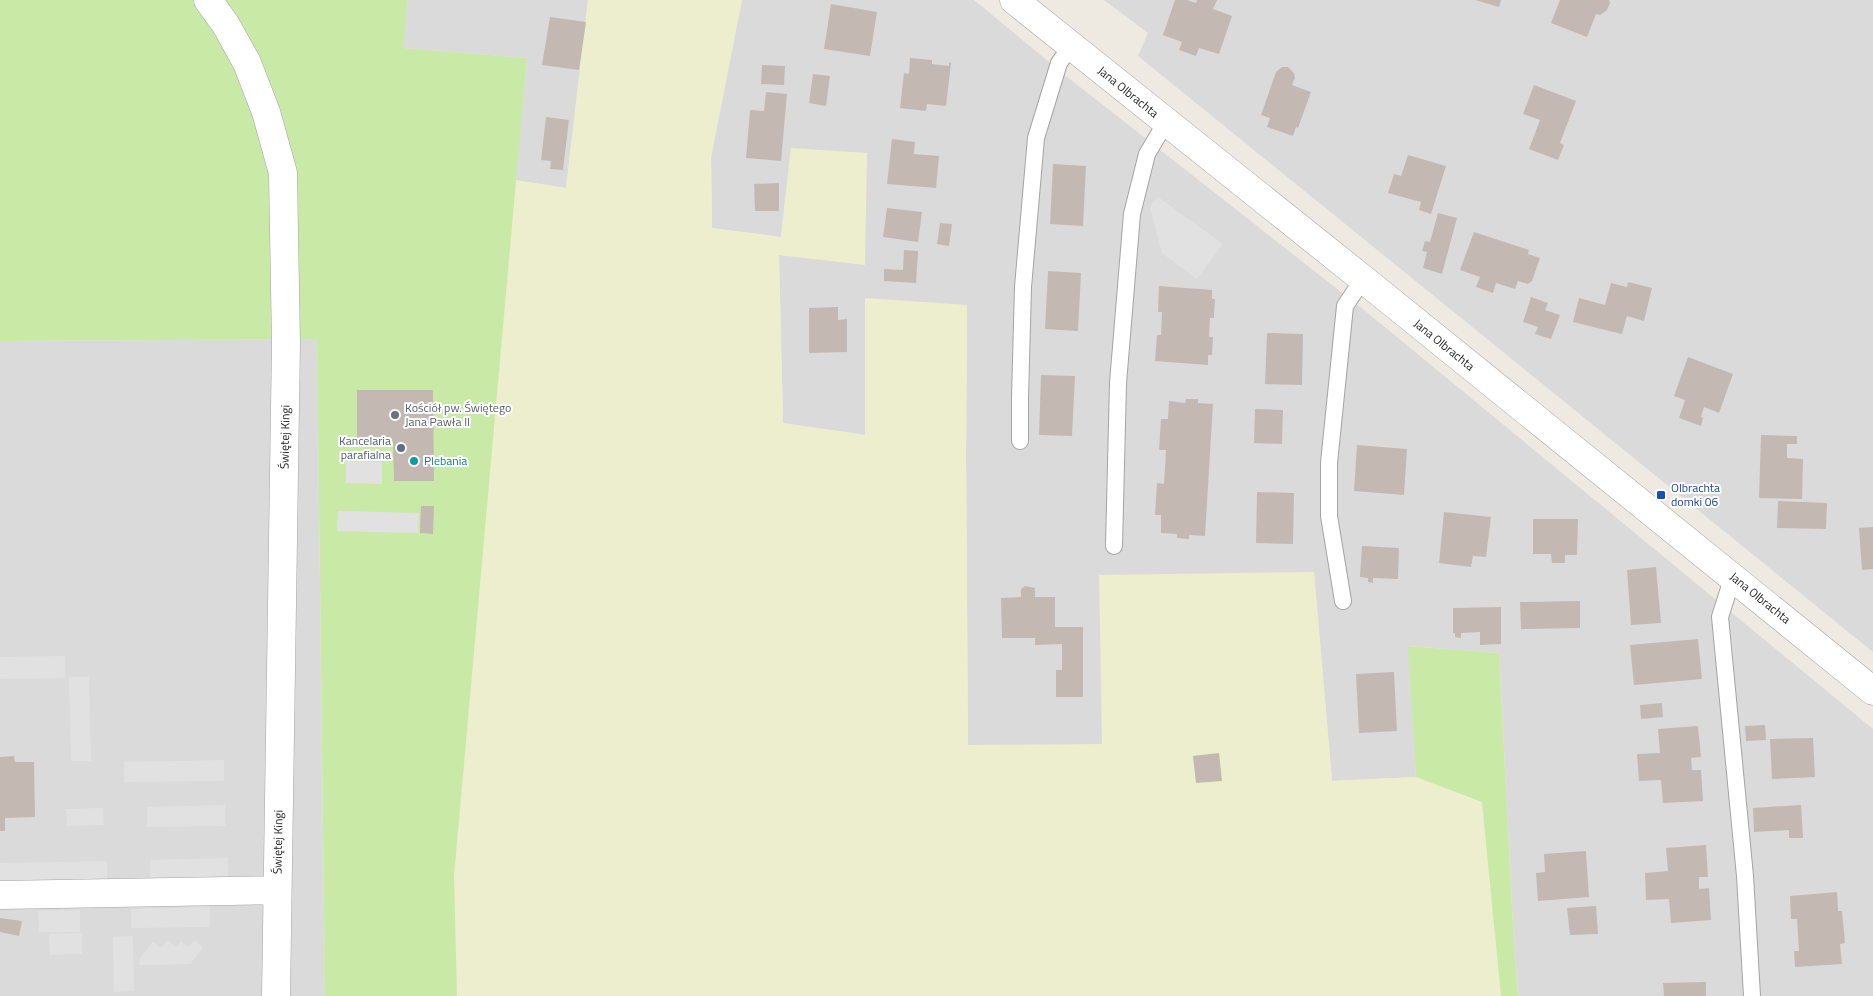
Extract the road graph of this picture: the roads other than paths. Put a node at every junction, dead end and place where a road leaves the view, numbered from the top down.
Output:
1 (208, 0) edge
2 (1014, 0) edge
3 (1071, 46) junction
4 (1166, 122) junction
5 (1363, 279) junction
6 (1020, 441) dead end
7 (1114, 546) dead end
8 (1733, 576) junction
9 (1343, 601) dead end
10 (1873, 691) edge
11 (277, 890) junction
12 (0, 895) edge
13 (276, 996) edge
14 (1752, 996) edge

1 - 11 street, Świętej Kingi
2 - 3 street, Jana Olbrachta
3 - 4 street, Jana Olbrachta
3 - 6 lane
4 - 5 street, Jana Olbrachta
4 - 7 lane
5 - 8 street, Jana Olbrachta
5 - 9 lane
8 - 10 street, Jana Olbrachta
8 - 14 lane
11 - 12 street, Świętej Kingi
11 - 13 street, Świętej Kingi

